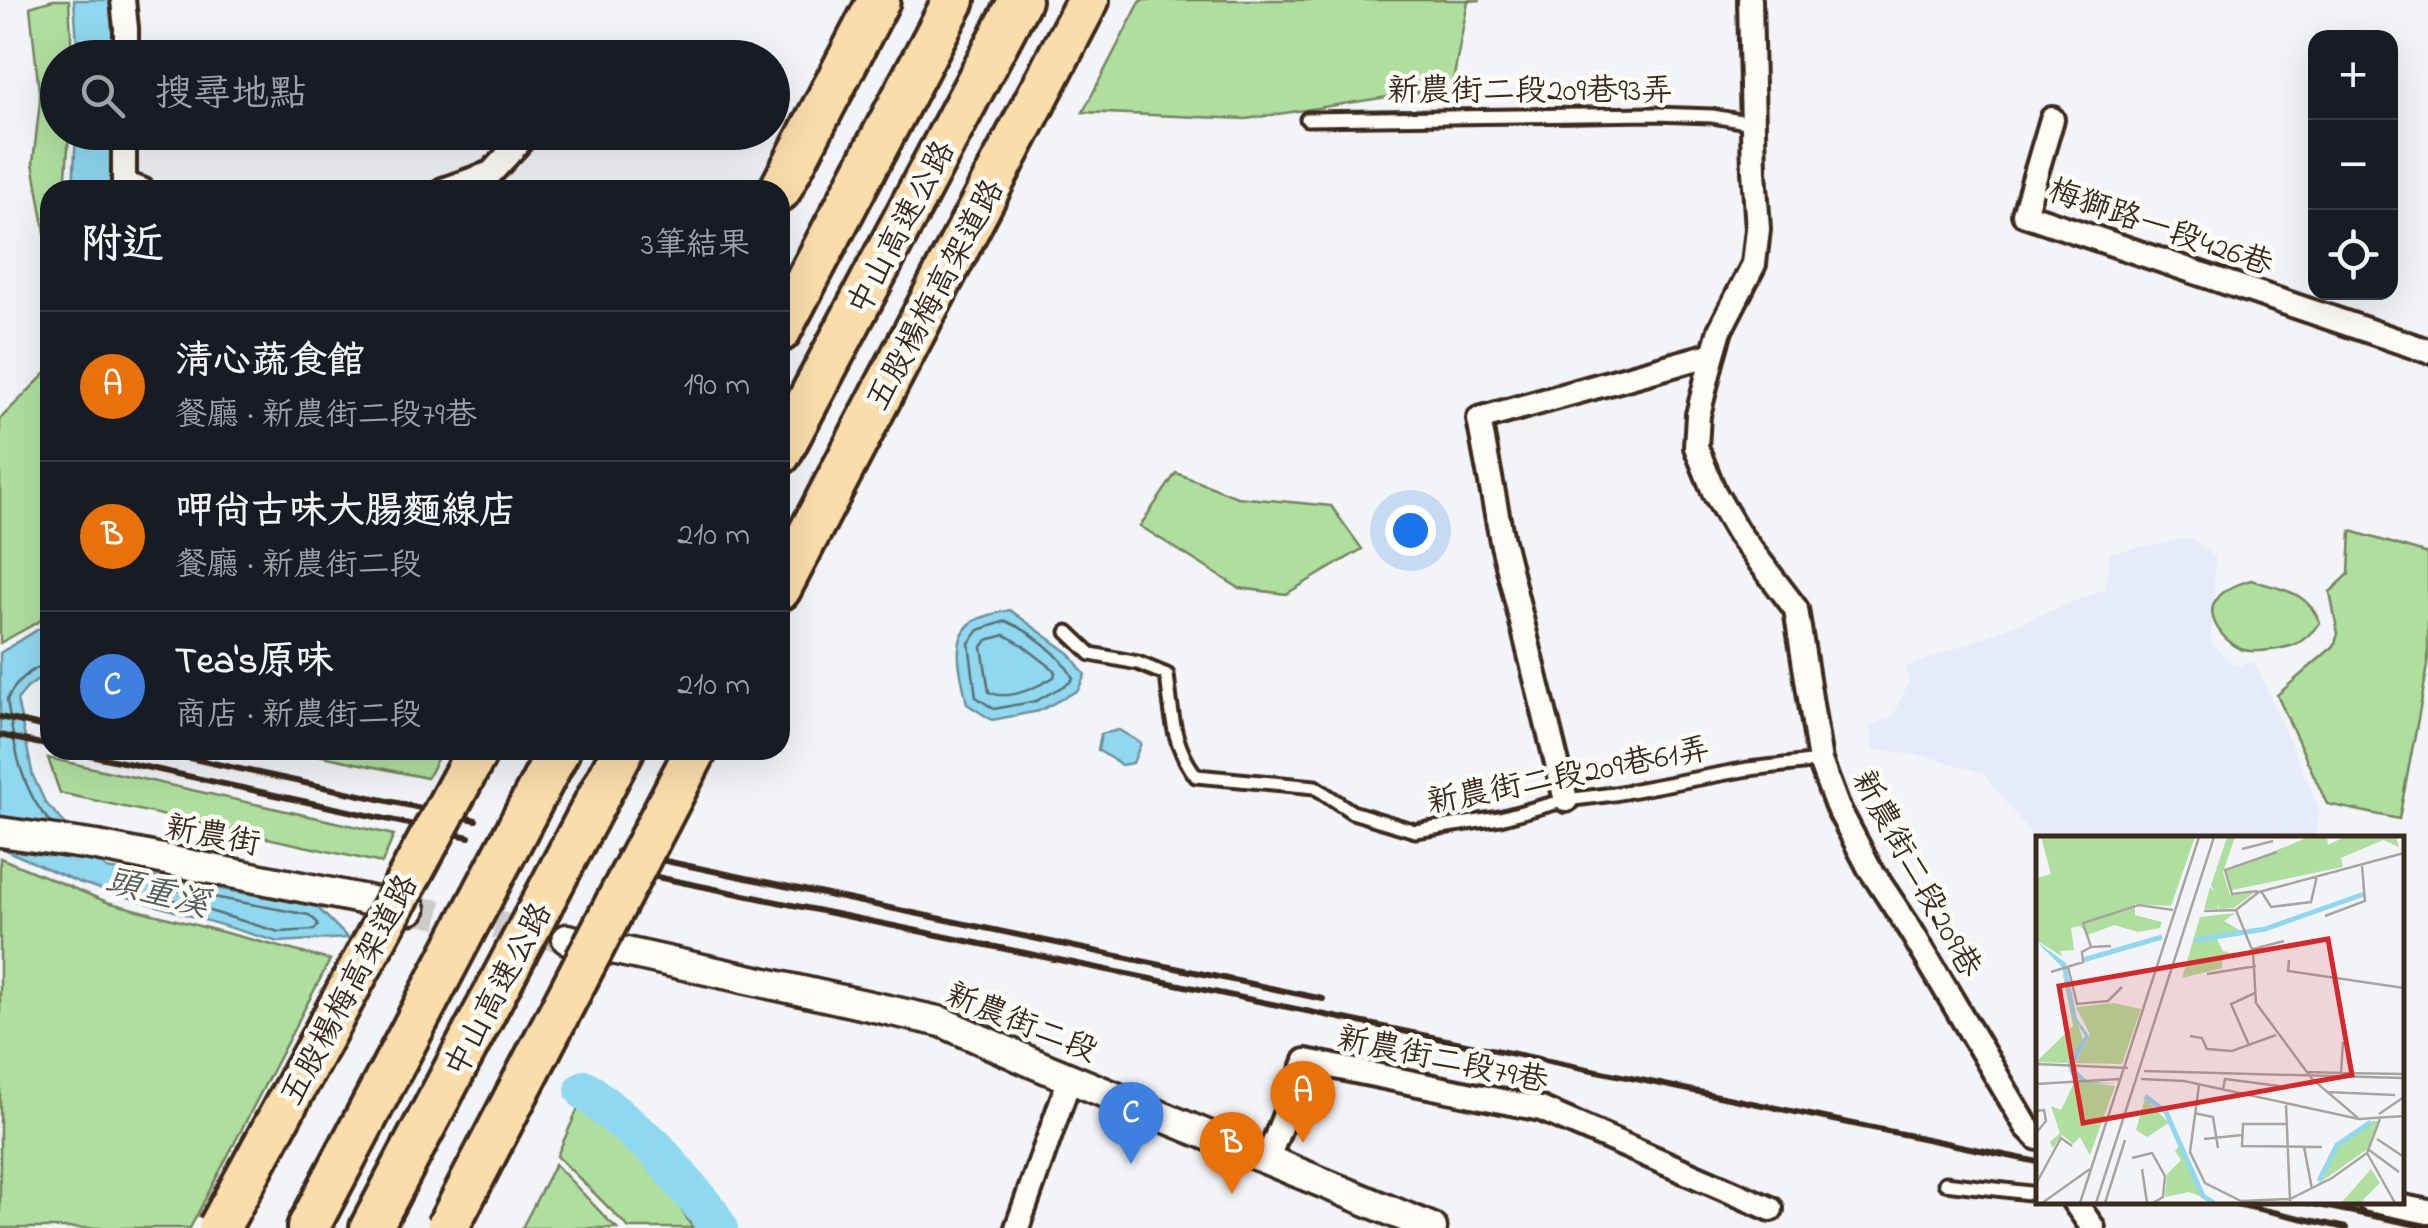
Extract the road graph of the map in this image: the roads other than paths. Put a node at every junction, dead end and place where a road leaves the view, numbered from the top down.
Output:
1 (123, 0) edge
2 (879, 0) edge
3 (954, 0) edge
4 (1020, 0) edge
5 (1088, 0) edge
6 (1750, 0) edge
7 (126, 40) edge
8 (1308, 119) dead end
9 (2052, 119) dead end
10 (1753, 124) junction
11 (124, 150) edge
12 (512, 150) edge
13 (124, 180) edge
14 (471, 180) edge
15 (785, 180) edge
16 (790, 312) edge
17 (2428, 351) edge
18 (1712, 354) junction
19 (790, 435) edge
20 (790, 570) edge
21 (1068, 632) dead end
22 (473, 760) edge
23 (554, 760) edge
24 (618, 760) edge
25 (691, 760) edge
26 (1820, 762) junction
27 (1566, 800) junction
28 (0, 832) edge
29 (412, 909) tunnel mouth
30 (567, 939) tunnel mouth
31 (1070, 1078) junction
32 (437, 1103) junction
33 (2035, 1132) edge
34 (1268, 1158) junction
35 (1944, 1183) dead end
36 (2036, 1194) edge
37 (2075, 1203) edge
38 (2384, 1203) edge
39 (1771, 1210) dead end
40 (2428, 1212) edge
41 (219, 1228) edge
42 (304, 1228) edge
43 (370, 1228) edge
44 (396, 1228) edge
45 (447, 1228) edge
46 (1017, 1228) edge
47 (1432, 1228) edge
48 (2092, 1228) edge

1 - 7 street
2 - 15 highway
3 - 16 highway, 中山高速公路
4 - 19 highway, 中山高速公路
5 - 20 highway, 五股楊梅高架道路
6 - 10 street, 新農街二段209巷
8 - 10 lane, 新農街二段209巷93弄
9 - 17 street, 梅獅路一段426巷
10 - 18 street, 新農街二段209巷
11 - 13 street
12 - 14 street
18 - 26 street, 新農街二段209巷
18 - 27 street
21 - 27 lane, 新農街二段209巷61弄
22 - 41 highway, 五股楊梅高架道路, bridge
23 - 42 highway, 中山高速公路
24 - 32 highway, 中山高速公路
25 - 45 highway, bridge
26 - 27 lane, 新農街二段209巷61弄
26 - 33 street, 新農街二段209巷
28 - 29 street, 新農街
30 - 31 street, 新農街二段
31 - 34 street, 新農街二段
31 - 46 street
32 - 43 highway, 中山高速公路
32 - 44 highway
34 - 39 street, 新農街二段79巷
34 - 47 street, 新農街二段
35 - 36 lane
37 - 48 street
38 - 40 street

